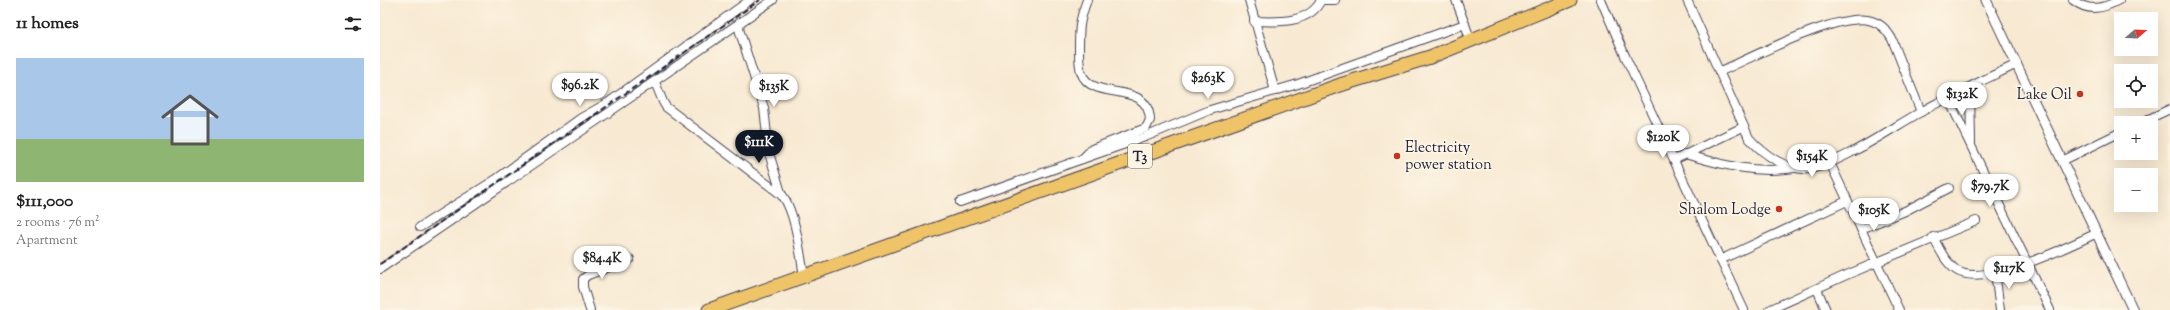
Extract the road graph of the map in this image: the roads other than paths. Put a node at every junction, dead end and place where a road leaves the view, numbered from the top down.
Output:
1 (750, 0) edge
2 (773, 0) edge
3 (1087, 0) edge
4 (1249, 0) edge
5 (1321, 0) edge
6 (1324, 0) edge
7 (1335, 0) edge
8 (1456, 0) edge
9 (1570, 0) edge
10 (1601, 0) edge
11 (1687, 0) edge
12 (1986, 0) edge
13 (2073, 0) edge
14 (2119, 0) edge
15 (1254, 21) junction
16 (740, 22) junction
17 (1465, 24) junction
18 (1471, 41) junction
19 (2017, 64) junction
20 (1719, 72) junction
21 (655, 82) junction
22 (1970, 87) junction
23 (1275, 91) junction
24 (1948, 98) junction
25 (2170, 109) edge
26 (1921, 112) junction
27 (2155, 116) edge
28 (1743, 127) junction
29 (2114, 135) edge
30 (1971, 145) junction
31 (1686, 154) junction
32 (1082, 159) junction
33 (1674, 160) junction
34 (2062, 161) junction
35 (1830, 163) junction
36 (1795, 168) junction
37 (1949, 188) dead end
38 (783, 196) junction
39 (1847, 201) junction
40 (960, 202) dead end
41 (1976, 221) dead end
42 (420, 227) dead end
43 (1861, 229) junction
44 (2097, 233) junction
45 (1933, 237) junction
46 (630, 258) dead end
47 (1720, 260) junction
48 (1878, 262) junction
49 (2028, 263) junction
50 (380, 269) edge
51 (1995, 272) junction
52 (804, 276) junction
53 (1817, 289) junction
54 (590, 310) edge
55 (709, 310) edge
56 (1744, 310) edge
57 (1769, 310) edge
58 (1826, 310) edge
59 (1899, 310) edge
60 (2000, 310) edge
61 (2050, 310) edge
62 (2133, 310) edge

1 - 42 street
2 - 16 street
3 - 32 street
4 - 15 street
5 - 15 street
6 - 7 street
8 - 17 street
9 - 18 highway, T3
10 - 33 street
11 - 20 street
12 - 19 street
13 - 14 street
15 - 23 street
16 - 21 street
16 - 38 street
17 - 18 street
17 - 23 street
18 - 52 highway, T3
19 - 22 street
19 - 34 street
20 - 26 street
20 - 28 street
21 - 38 street
21 - 50 street
22 - 24 street
22 - 30 street
23 - 32 street
24 - 26 street
24 - 30 street
25 - 27 street
26 - 35 street
28 - 31 street
28 - 36 street
29 - 34 street
30 - 49 street
31 - 33 street
31 - 36 street
32 - 40 street
33 - 47 street
34 - 44 street
35 - 36 street
35 - 39 street
37 - 43 street
38 - 52 street
39 - 43 street
39 - 47 street
41 - 45 street
43 - 48 street
44 - 49 street
44 - 62 street
45 - 48 street
45 - 51 street
46 - 54 street
47 - 56 street
48 - 53 street
48 - 59 street
49 - 51 street
49 - 61 street
51 - 60 street
52 - 55 highway, T3
53 - 57 street
53 - 58 street

